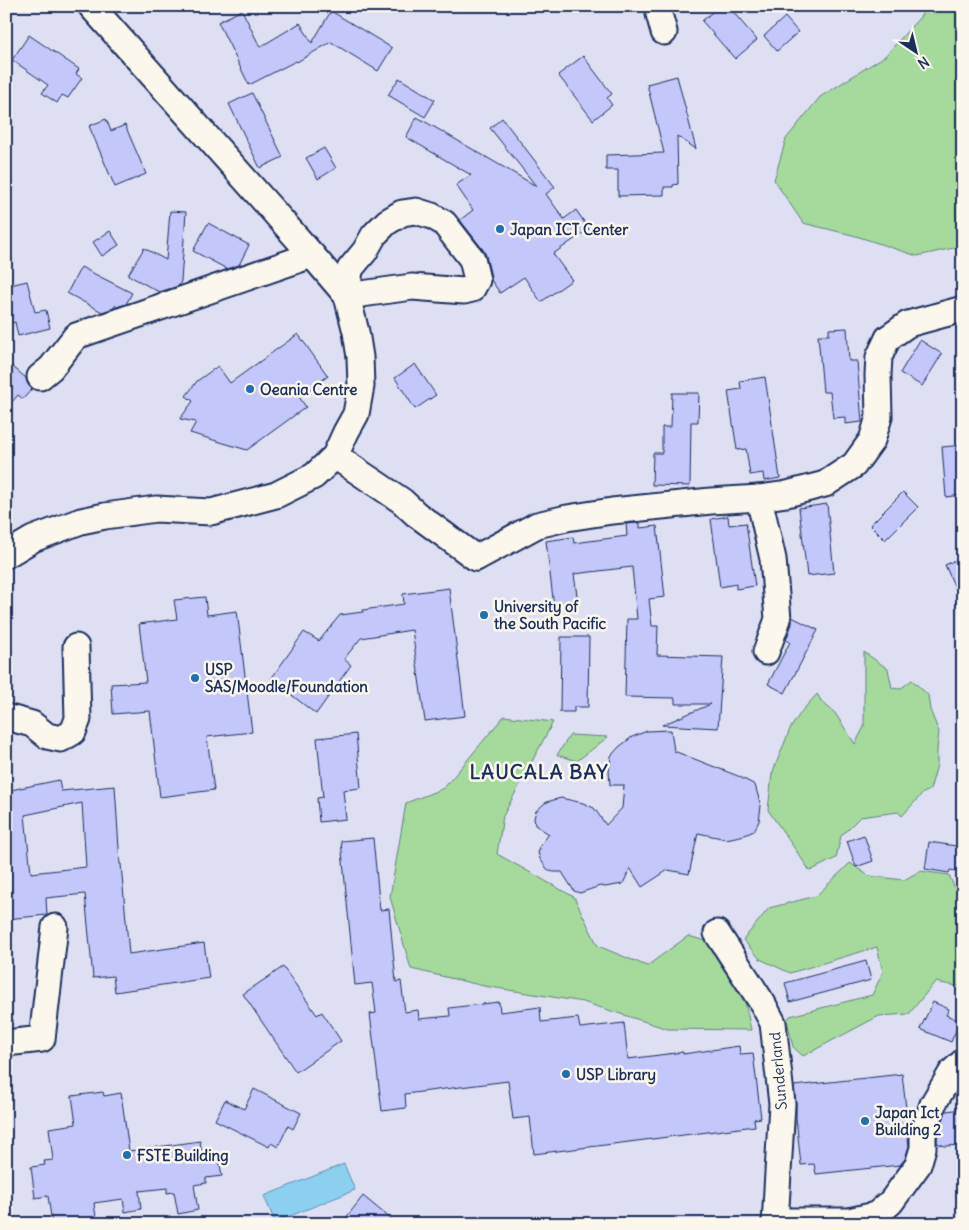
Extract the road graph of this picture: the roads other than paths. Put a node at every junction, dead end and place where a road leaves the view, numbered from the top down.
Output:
1 (91, 6) edge
2 (660, 6) edge
3 (664, 32) dead end
4 (312, 255) junction
5 (346, 296) junction
6 (963, 309) edge
7 (40, 377) dead end
8 (335, 456) junction
9 (759, 498) junction
10 (6, 555) edge
11 (76, 647) dead end
12 (766, 652) dead end
13 (6, 717) edge
14 (55, 927) dead end
15 (717, 933) dead end
16 (6, 1043) edge
17 (963, 1062) edge
18 (775, 1222) edge

1 - 4 street
2 - 3 street
4 - 5 street
4 - 7 street
5 - 5 street
5 - 8 street
6 - 9 street
8 - 9 street
8 - 10 street
9 - 12 street
11 - 13 street
14 - 16 street
15 - 18 street, Sunderland
17 - 18 street

